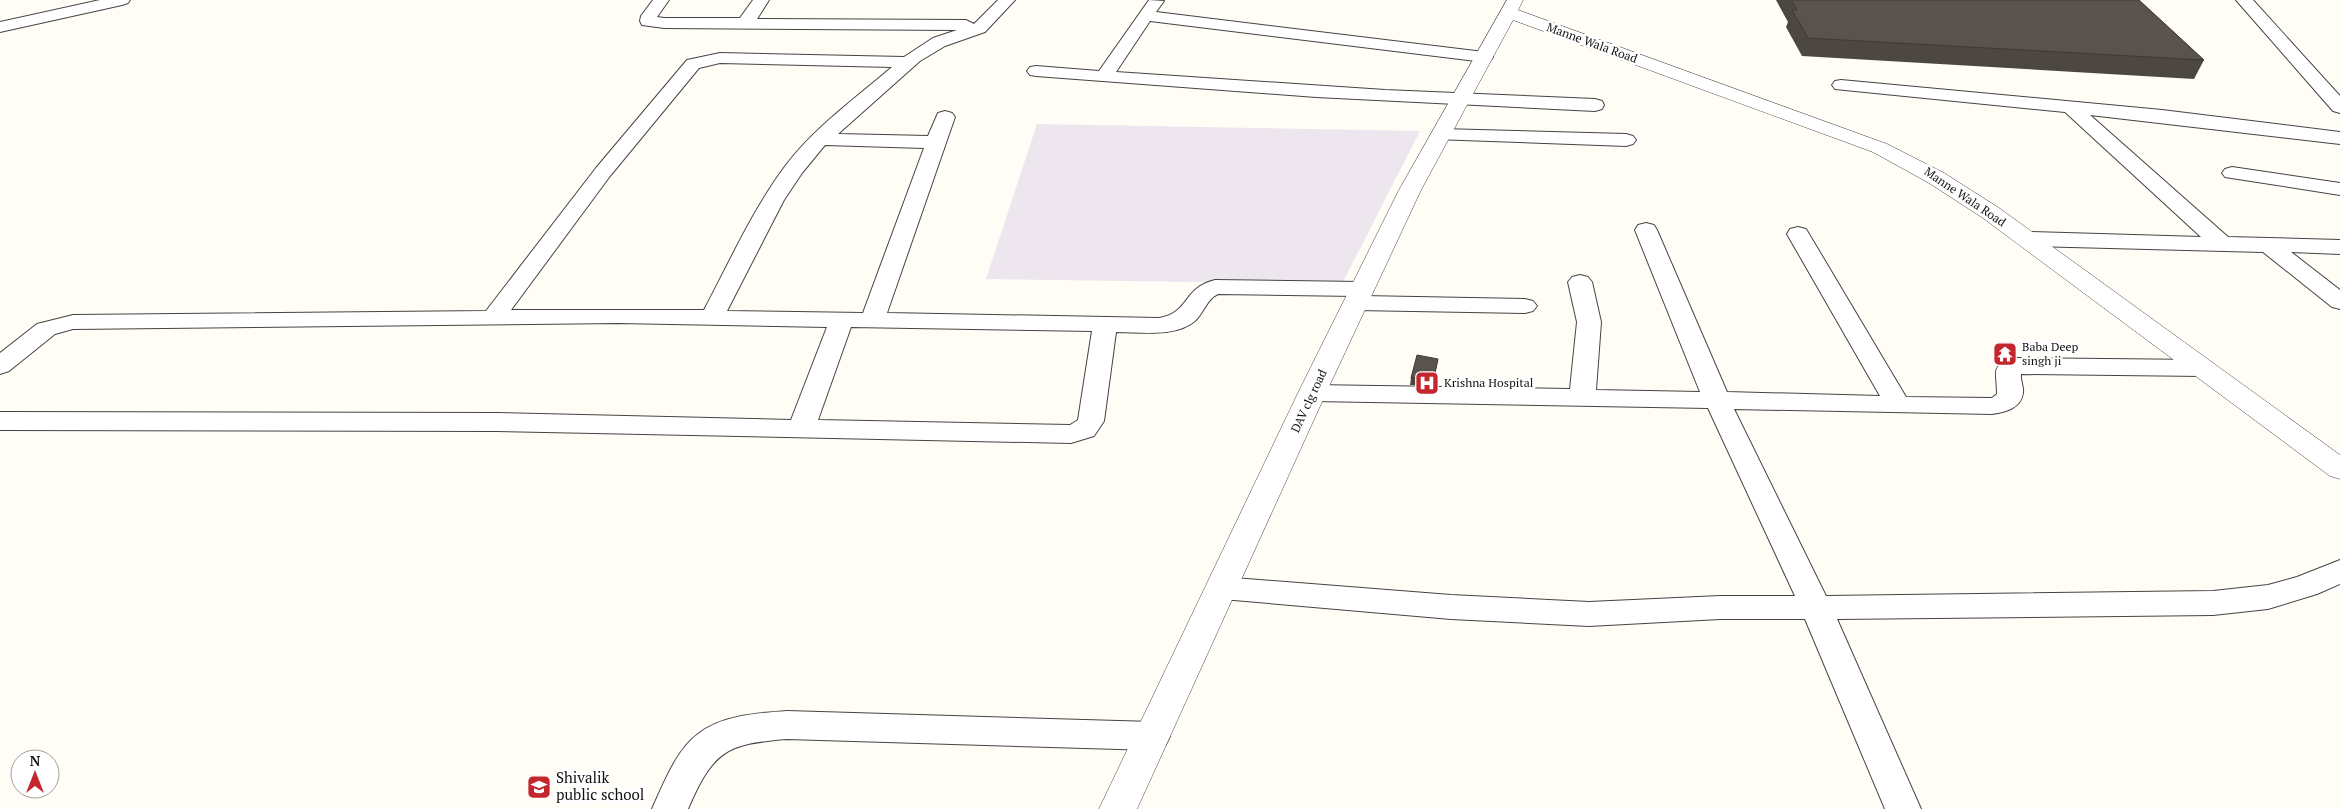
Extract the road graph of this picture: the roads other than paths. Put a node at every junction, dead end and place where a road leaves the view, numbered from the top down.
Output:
1 (122, 0) edge
2 (661, 0) edge
3 (760, 0) edge
4 (1007, 0) edge
5 (1157, 0) edge
6 (2244, 0) edge
7 (1512, 6) edge
8 (1146, 16) junction
9 (26, 21) junction
10 (745, 24) junction
11 (984, 24) junction
12 (0, 27) edge
13 (0, 36) edge
14 (1484, 57) junction
15 (909, 62) junction
16 (1036, 71) dead end
17 (1104, 76) junction
18 (1841, 85) dead end
19 (2332, 91) edge
20 (1460, 100) junction
21 (1595, 105) dead end
22 (2340, 107) edge
23 (2071, 108) junction
24 (945, 117) dead end
25 (1441, 135) junction
26 (2340, 138) edge
27 (820, 139) junction
28 (1626, 140) dead end
29 (936, 142) junction
30 (2232, 173) dead end
31 (2340, 189) edge
32 (1646, 230) dead end
33 (1798, 234) dead end
34 (2028, 239) junction
35 (2222, 244) junction
36 (2268, 245) junction
37 (2340, 247) edge
38 (1580, 282) dead end
39 (1359, 296) junction
40 (2340, 302) edge
41 (1525, 306) dead end
42 (493, 318) junction
43 (711, 319) junction
44 (842, 319) junction
45 (874, 319) junction
46 (1105, 325) junction
47 (0, 366) edge
48 (2202, 368) junction
49 (1312, 393) junction
50 (1582, 398) junction
51 (1717, 400) junction
52 (1898, 405) junction
53 (0, 421) edge
54 (800, 429) junction
55 (2340, 470) edge
56 (2340, 571) edge
57 (1222, 588) junction
58 (1816, 608) junction
59 (1152, 736) junction
60 (670, 809) edge
61 (1118, 809) edge
62 (1903, 809) edge

1 - 9 street
2 - 10 street
3 - 10 street
4 - 11 street
5 - 8 street
6 - 19 street
7 - 14 street, DAV clg road
7 - 34 street, Manne Wala Road
8 - 14 street
8 - 17 street
9 - 12 street
9 - 13 street
10 - 11 street
11 - 15 street
14 - 20 street, DAV clg road
15 - 27 street
15 - 42 street
16 - 17 street
17 - 20 street
18 - 23 street
19 - 22 street
20 - 21 street
20 - 25 street, DAV clg road
23 - 26 street
23 - 35 street
24 - 29 street
25 - 28 street
25 - 39 street, DAV clg road
27 - 29 street
27 - 43 street
29 - 45 street
30 - 31 street
32 - 51 street
33 - 52 street
34 - 35 street
34 - 48 street, Manne Wala Road
35 - 36 street
36 - 37 street
36 - 40 street
38 - 50 street
39 - 41 street
39 - 46 street
39 - 49 street, DAV clg road
42 - 43 street
42 - 47 street
43 - 44 street
44 - 45 street
44 - 54 street
45 - 46 street
46 - 54 street
48 - 52 street
48 - 55 street, Manne Wala Road
49 - 50 street
49 - 57 street, DAV clg road
50 - 51 street
51 - 52 street
51 - 58 street
53 - 54 street
56 - 58 street
57 - 58 street
57 - 59 street, DAV clg road
58 - 62 street
59 - 60 street
59 - 61 street, DAV clg road

